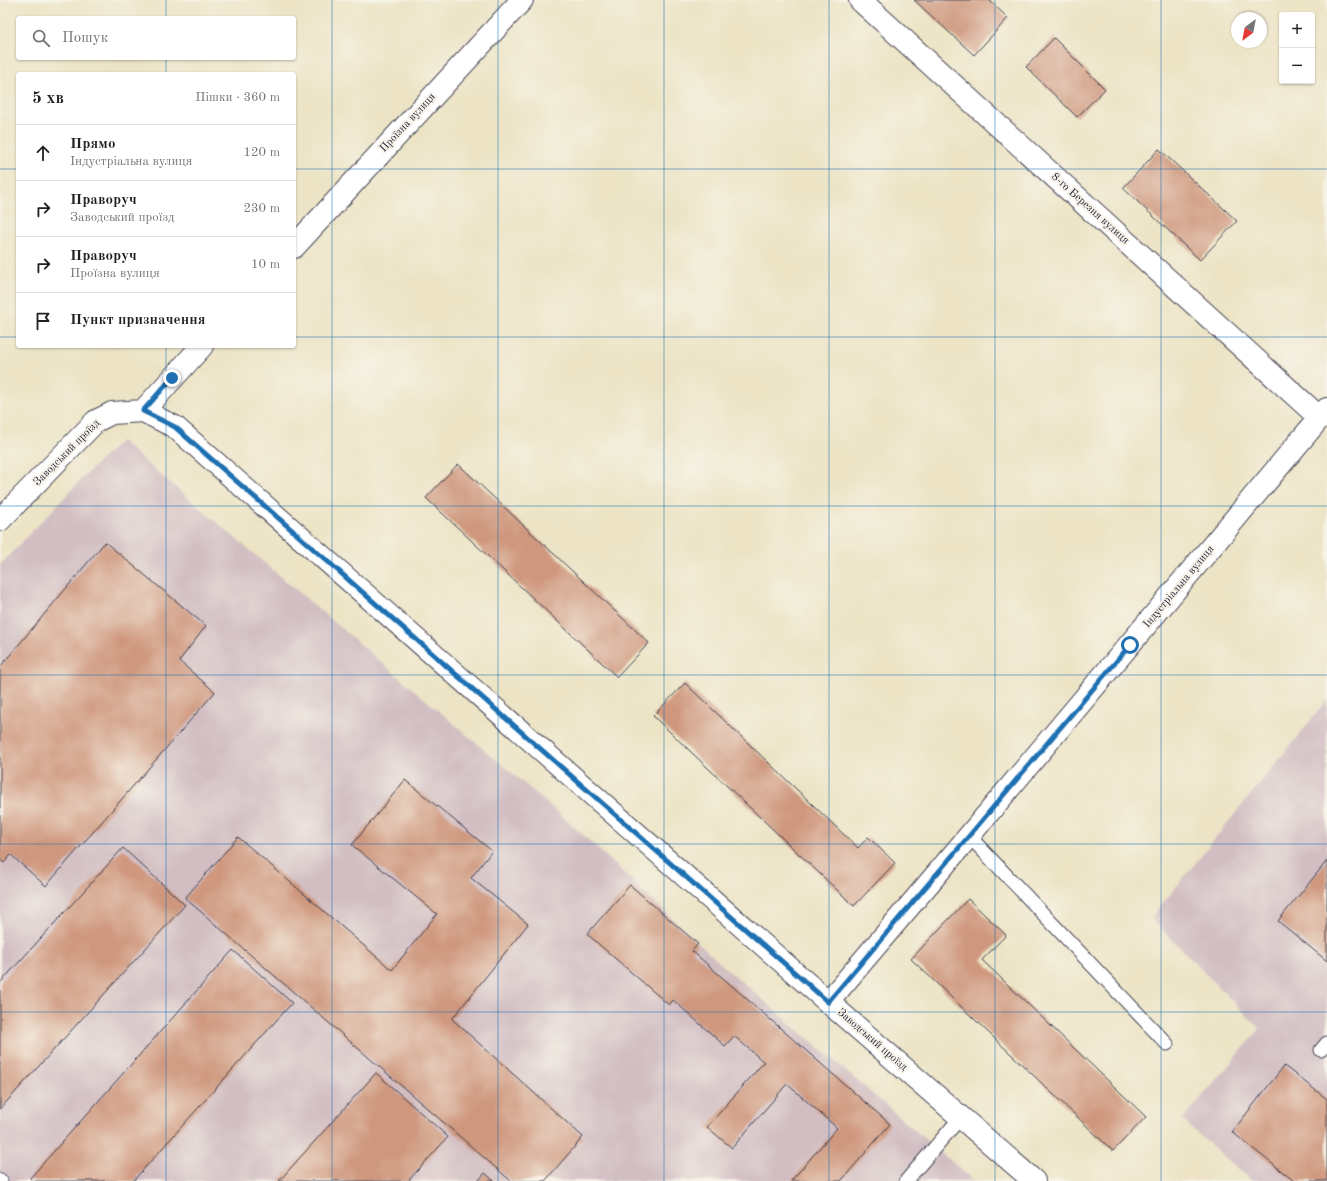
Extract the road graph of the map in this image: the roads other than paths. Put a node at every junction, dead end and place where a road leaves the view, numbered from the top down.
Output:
1 (522, 0) edge
2 (860, 0) edge
3 (296, 245) edge
4 (200, 348) edge
5 (143, 411) junction
6 (1324, 414) edge
7 (0, 520) edge
8 (969, 836) junction
9 (828, 1002) junction
10 (1167, 1044) dead end
11 (961, 1117) junction
12 (906, 1181) edge
13 (1034, 1181) edge

1 - 3 street, Проїзна вулиця
2 - 6 street, 8-го Березня вулиця
4 - 5 street
5 - 7 street, Заводський проїзд
5 - 9 street, Заводський проїзд
6 - 8 street, Індустріальна вулиця
8 - 9 street, Індустріальна вулиця
8 - 10 lane
9 - 11 street, Заводський проїзд
11 - 12 lane
11 - 13 street, Заводський проїзд

